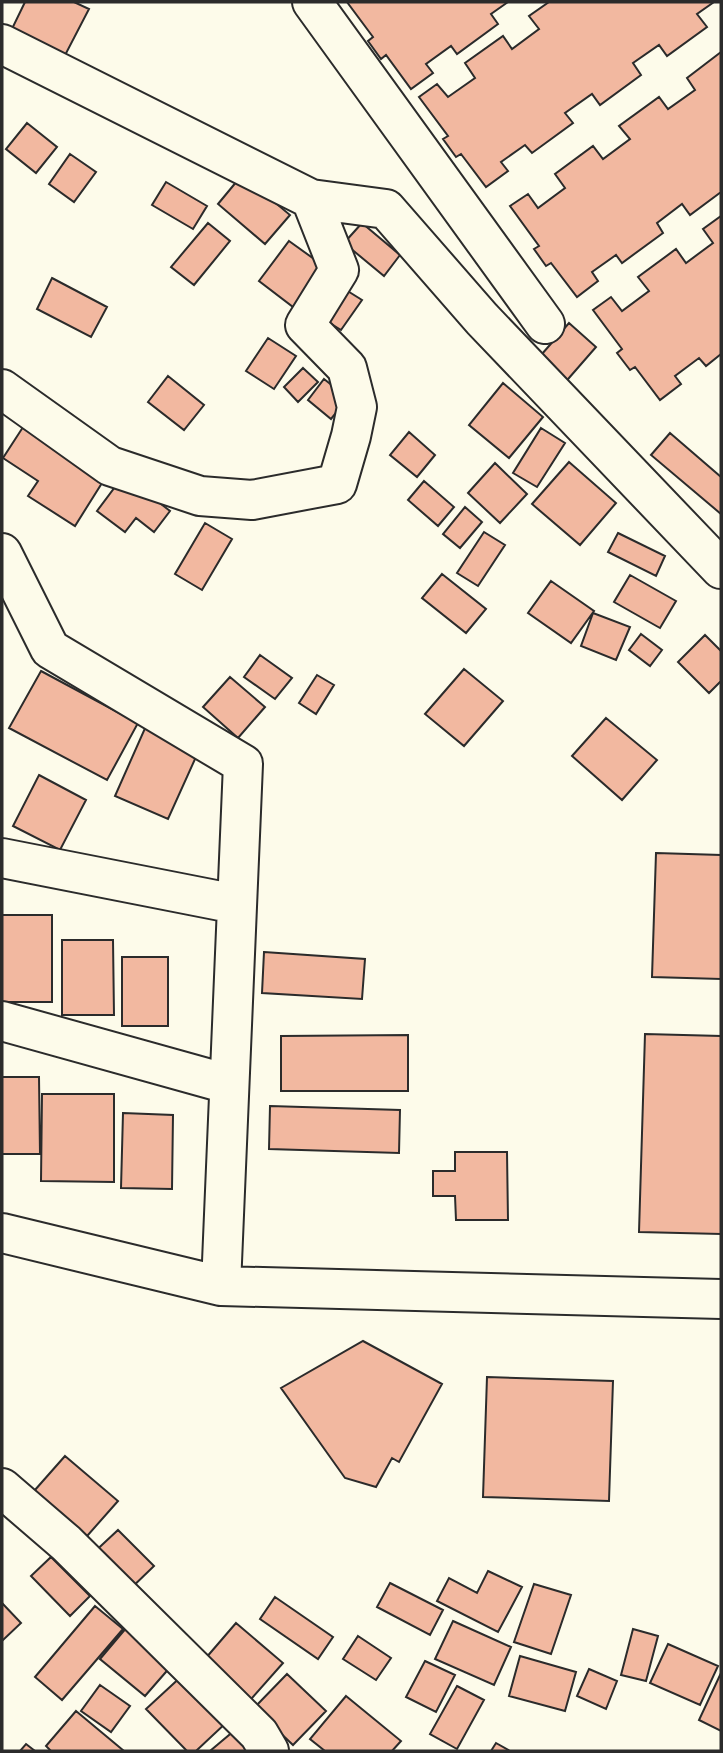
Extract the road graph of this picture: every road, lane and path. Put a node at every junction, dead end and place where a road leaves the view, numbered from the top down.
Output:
1 (314, 2) edge
2 (2, 44) edge
3 (311, 199) junction
4 (545, 324) dead end
5 (2, 389) edge
6 (2, 553) edge
7 (721, 569) edge
8 (2, 859) edge
9 (236, 904) junction
10 (2, 1021) edge
11 (228, 1084) junction
12 (2, 1233) edge
13 (221, 1286) junction
14 (721, 1299) edge
15 (2, 1488) edge
16 (269, 1751) edge

1 - 4 street
2 - 3 street
3 - 5 street
3 - 7 street
6 - 9 street
8 - 9 street
9 - 11 street
10 - 11 street
11 - 13 street
12 - 13 street
13 - 14 street
15 - 16 street

